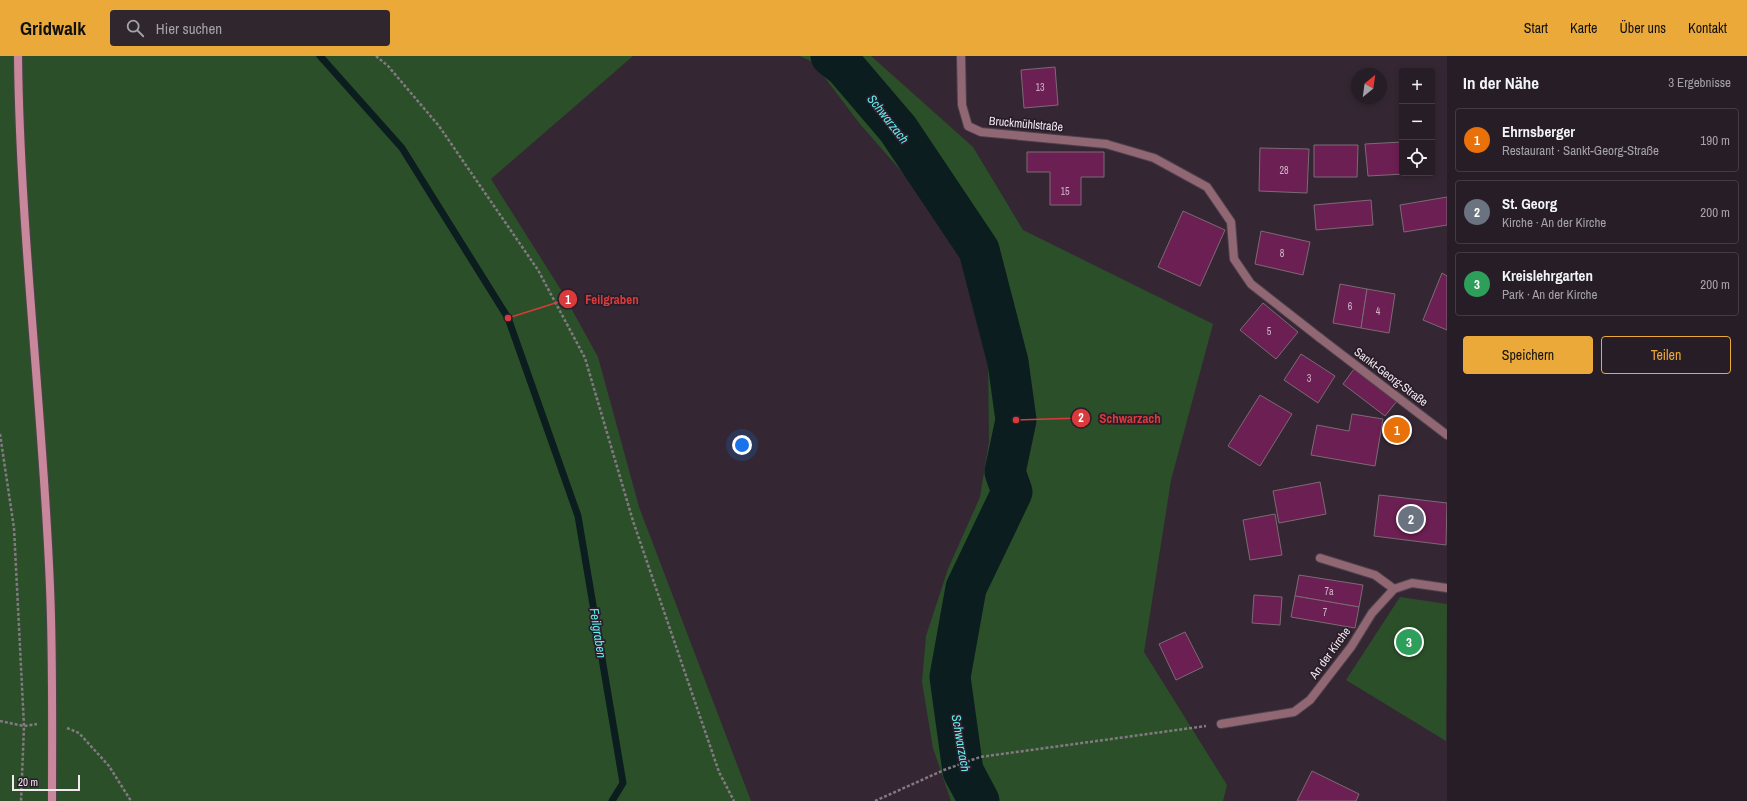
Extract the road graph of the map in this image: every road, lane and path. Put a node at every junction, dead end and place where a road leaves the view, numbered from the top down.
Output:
1 (18, 56) edge
2 (376, 56) edge
3 (961, 56) edge
4 (1320, 338) joint
5 (0, 434) edge
6 (1447, 435) edge
7 (1320, 558) dead end
8 (1447, 588) edge
9 (1394, 589) junction
10 (0, 721) edge
11 (52, 722) junction
12 (1221, 724) joint
13 (24, 726) junction
14 (21, 801) edge
15 (52, 801) edge
16 (131, 801) edge
17 (734, 801) edge
18 (875, 801) edge

1 - 11 main road
2 - 17 path
3 - 4 street, Bruckmühlstraße
4 - 6 street, Sankt-Georg-Straße
5 - 13 path
7 - 9 street
8 - 9 street
9 - 12 street, An der Kirche
10 - 13 path
11 - 15 main road
11 - 16 path
12 - 18 path
13 - 14 path

